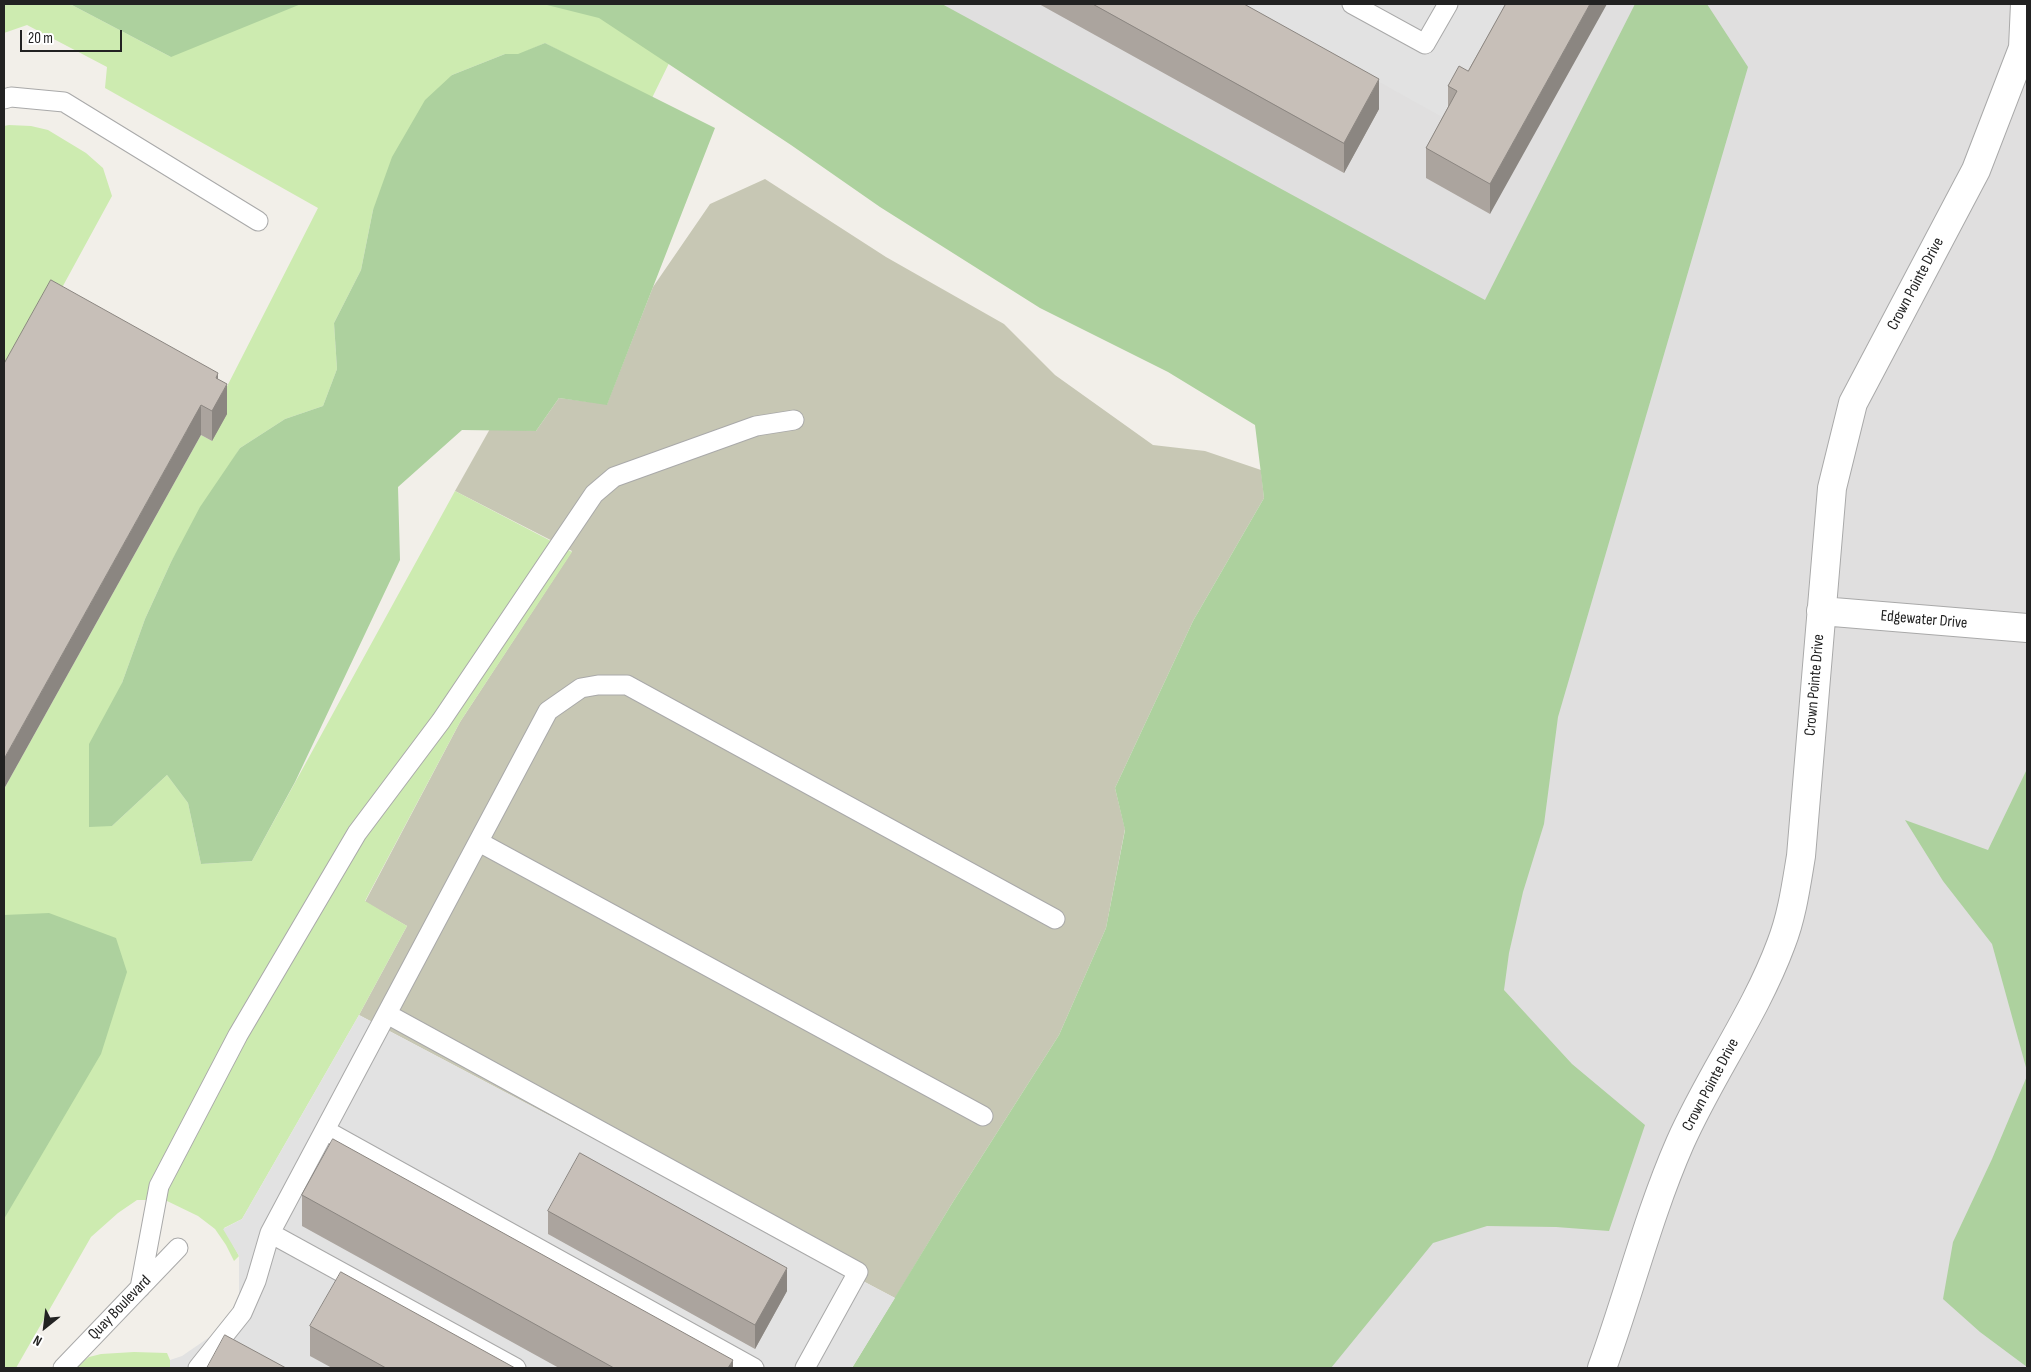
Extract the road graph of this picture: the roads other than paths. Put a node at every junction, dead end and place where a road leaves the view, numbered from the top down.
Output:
1 (1352, 4) edge
2 (1448, 4) edge
3 (2024, 4) edge
4 (4, 99) edge
5 (258, 221) dead end
6 (794, 420) dead end
7 (1821, 611) junction
8 (2027, 628) edge
9 (479, 842) junction
10 (1056, 919) dead end
11 (387, 1014) junction
12 (983, 1116) dead end
13 (325, 1130) junction
14 (270, 1233) junction
15 (178, 1248) dead end
16 (140, 1288) junction
17 (63, 1368) edge
18 (198, 1368) edge
19 (516, 1368) edge
20 (754, 1368) edge
21 (805, 1368) edge
22 (1602, 1368) edge

1 - 2 lane
3 - 7 street, Crown Pointe Drive
4 - 5 lane
6 - 16 lane
7 - 8 street, Edgewater Drive
7 - 22 street, Crown Pointe Drive
9 - 10 lane
9 - 11 lane
9 - 12 lane
11 - 13 lane
11 - 21 lane
13 - 14 lane
13 - 20 lane
14 - 18 lane
14 - 19 lane
15 - 16 lane, Quay Boulevard
16 - 17 lane, Quay Boulevard

